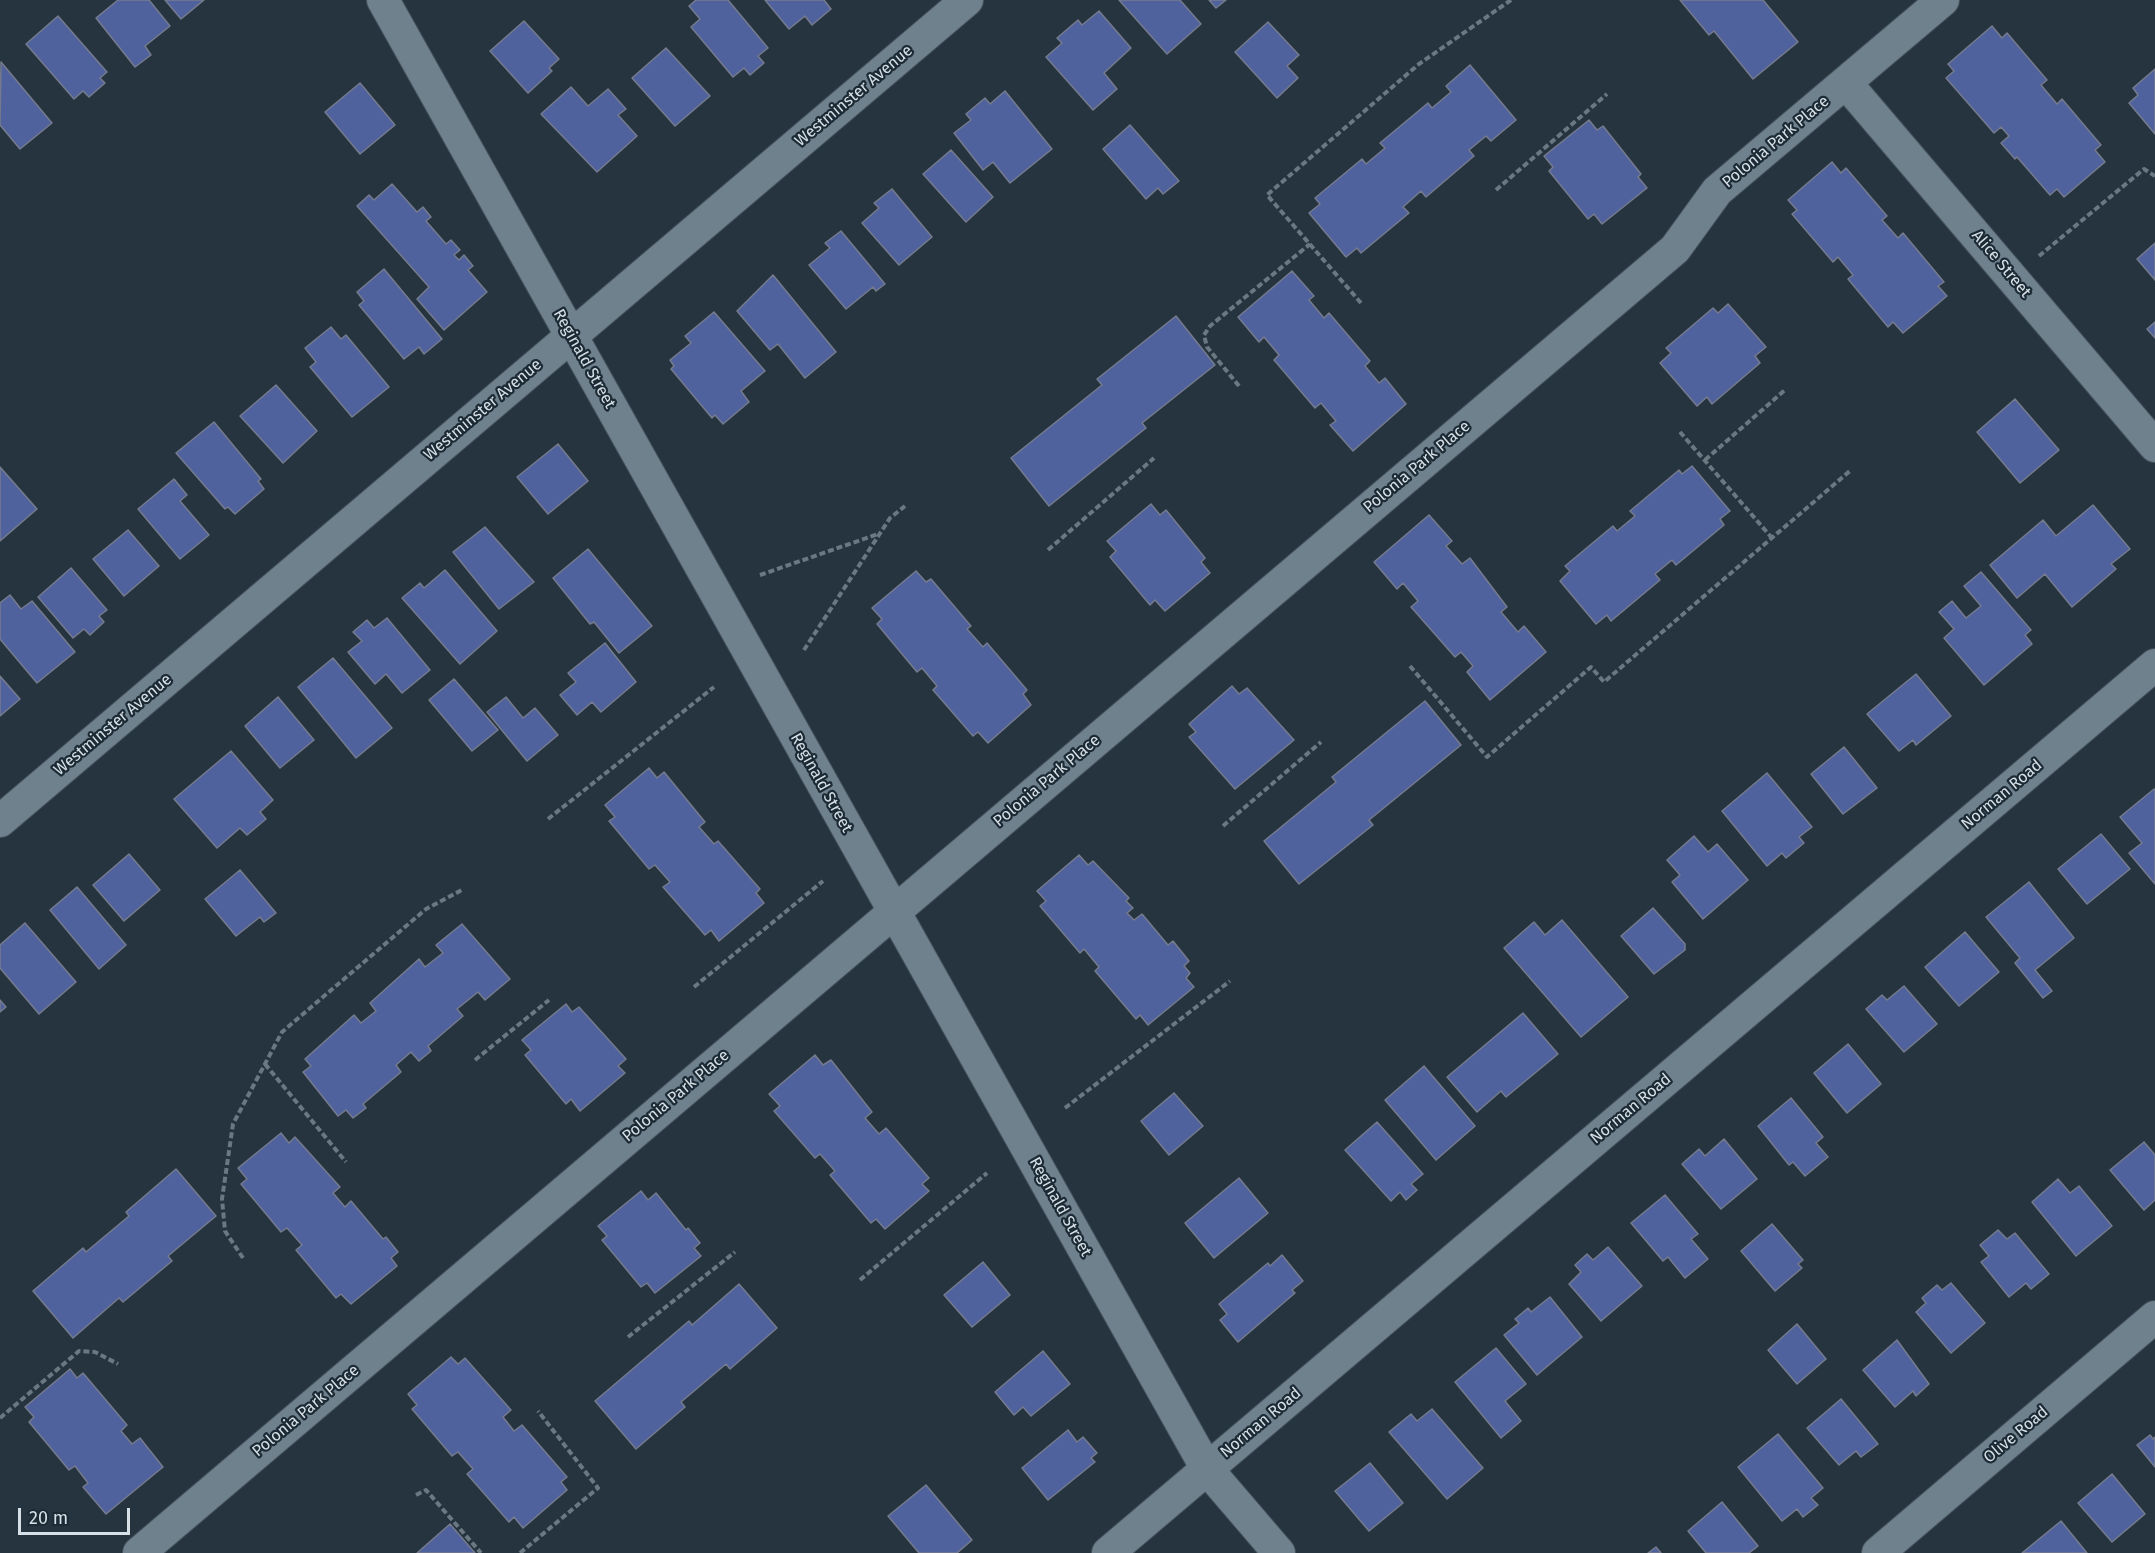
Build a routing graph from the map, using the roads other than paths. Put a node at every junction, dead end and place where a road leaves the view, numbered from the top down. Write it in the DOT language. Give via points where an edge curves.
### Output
graph roads {
  1 [pos="383,0"];
  2 [pos="967,0"];
  3 [pos="1943,0"];
  4 [pos="1846,83"];
  5 [pos="571,335"];
  6 [pos="2155,446"];
  7 [pos="2155,665"];
  8 [pos="0,821"];
  9 [pos="893,911"];
  10 [pos="2155,1317"];
  11 [pos="1207,1468"];
  12 [pos="139,1553"];
  13 [pos="1108,1553"];
  14 [pos="1279,1553"];
  15 [pos="1878,1553"];
  1 -- 5 [label="street, Reginald Street"];
  2 -- 5 [label="street, Westminster Avenue"];
  3 -- 4 [label="street, Polonia Park Place"];
  4 -- 6 [label="street, Alice Street"];
  4 -- 9 [label="street, Polonia Park Place" via="1717,191 1675,249"];
  5 -- 8 [label="street, Westminster Avenue"];
  5 -- 9 [label="street, Reginald Street"];
  7 -- 11 [label="street, Norman Road"];
  9 -- 11 [label="street, Reginald Street"];
  9 -- 12 [label="street, Polonia Park Place"];
  10 -- 15 [label="street, Olive Road"];
  11 -- 13 [label="street, Norman Road"];
  11 -- 14 [label="street, Reginald Street"];
}
